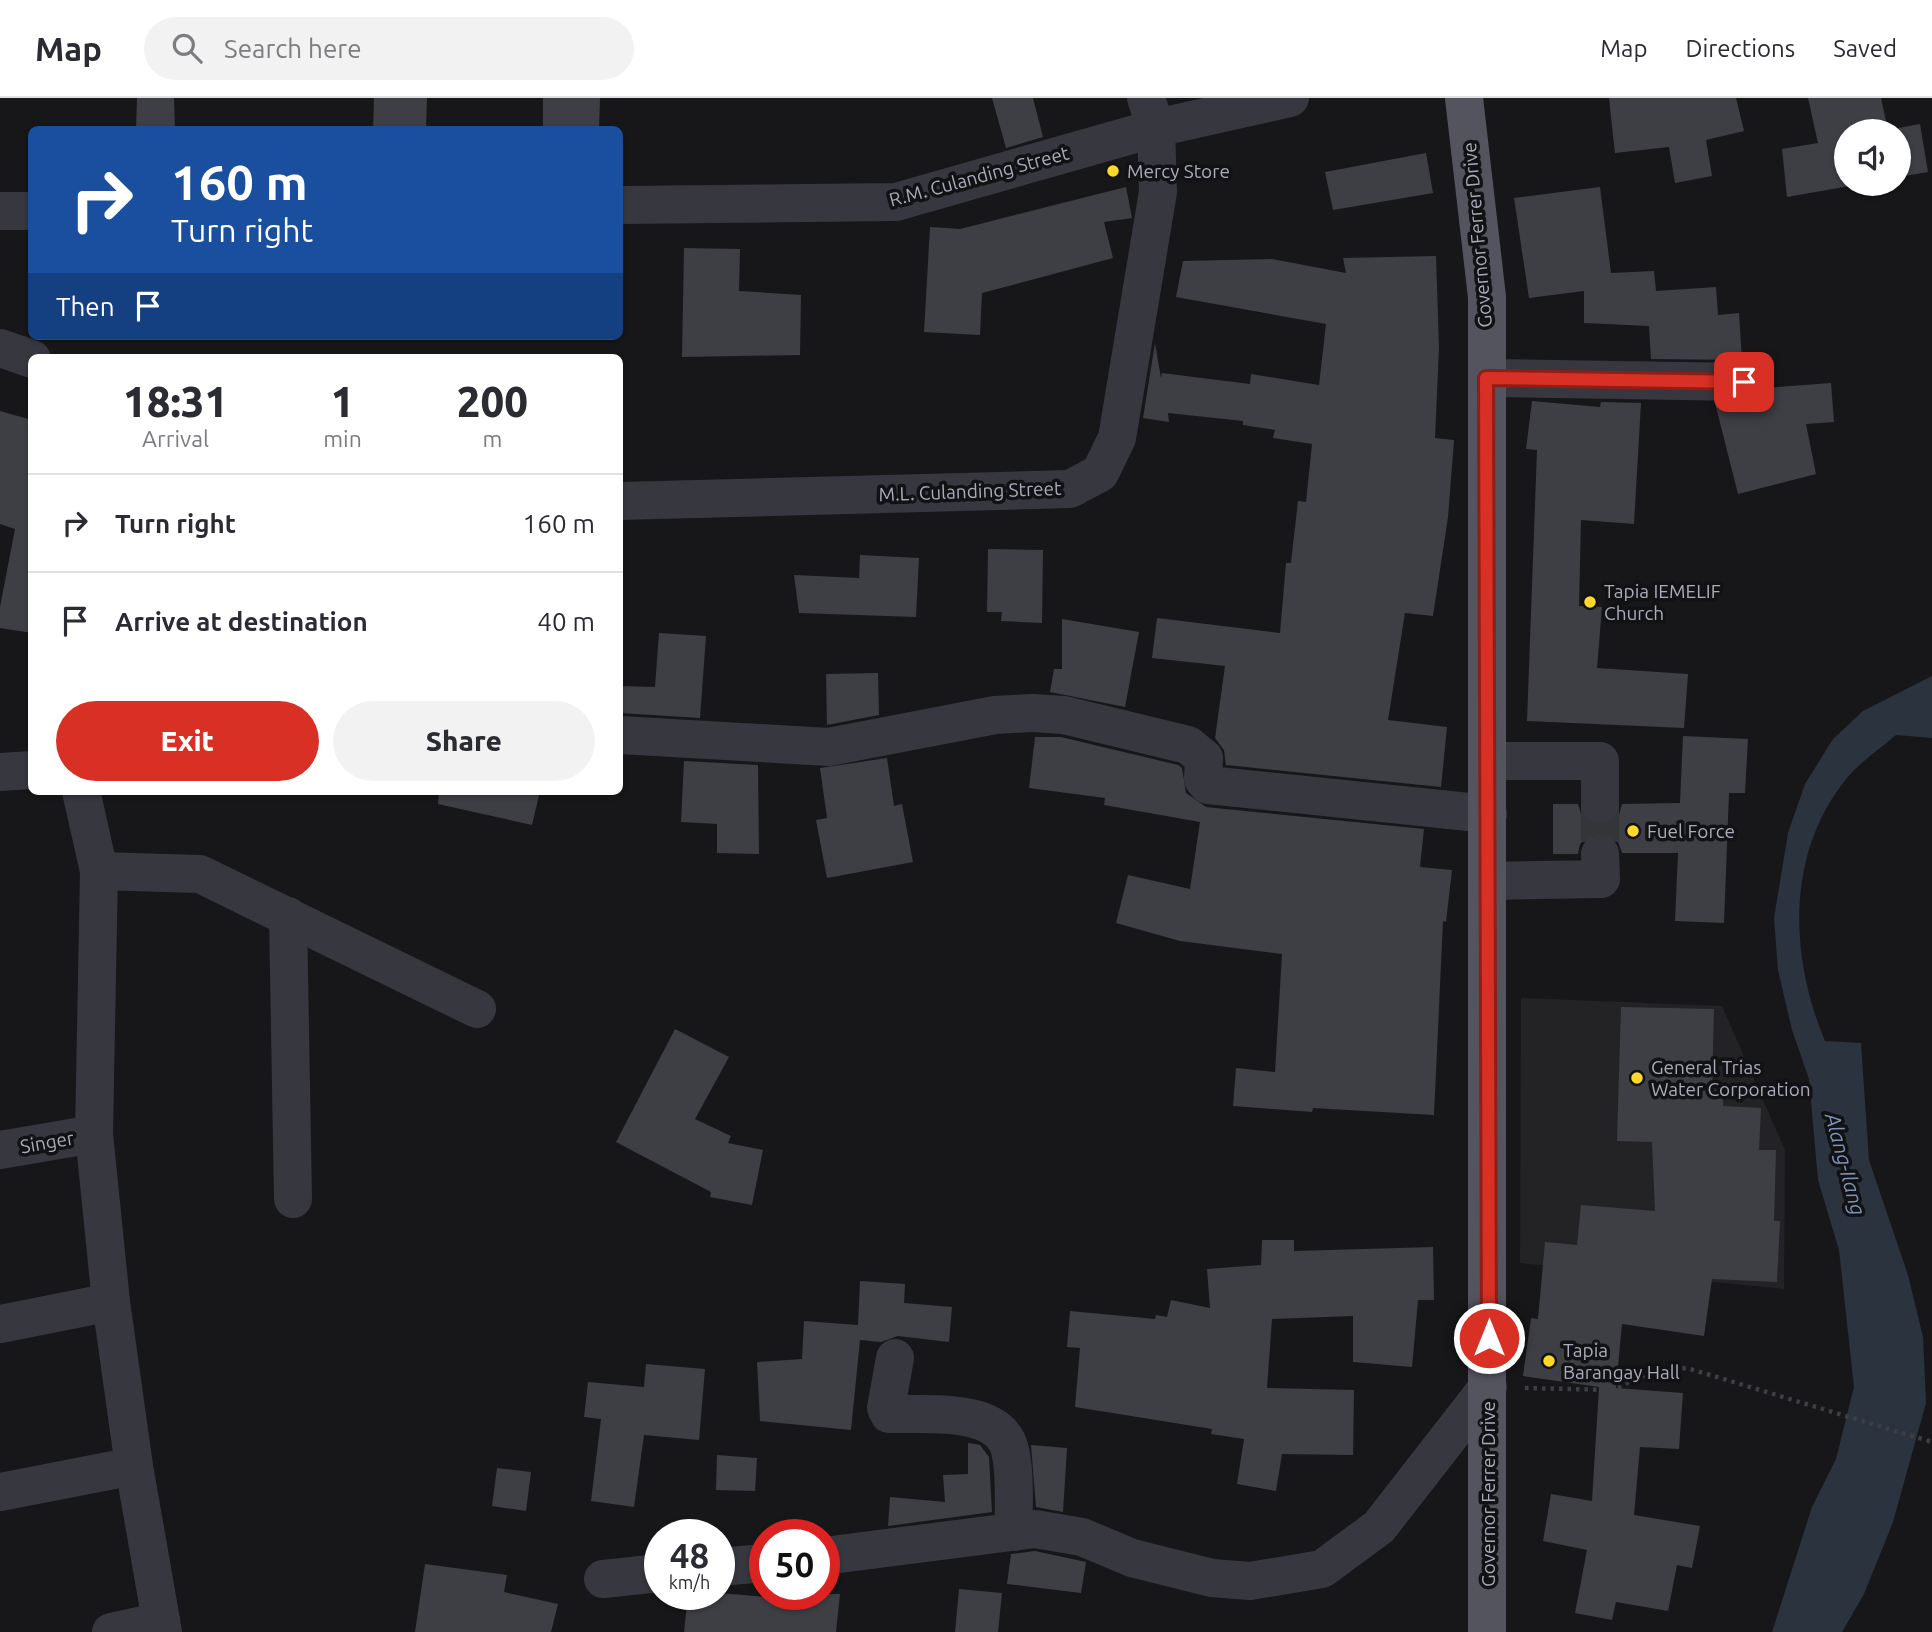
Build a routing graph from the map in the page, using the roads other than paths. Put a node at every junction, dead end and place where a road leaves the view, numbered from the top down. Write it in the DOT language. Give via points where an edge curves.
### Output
graph roads {
  1 [pos="1290,98"];
  2 [pos="1464,98"];
  3 [pos="1151,113"];
  4 [pos="623,205"];
  5 [pos="0,211"];
  6 [pos="28,211"];
  7 [pos="0,348"];
  8 [pos="28,358"];
  9 [pos="1486,378"];
  10 [pos="1744,382"];
  11 [pos="623,501"];
  12 [pos="623,735"];
  13 [pos="1488,761"];
  14 [pos="28,770"];
  15 [pos="0,772"];
  16 [pos="82,795"];
  17 [pos="1600,804"];
  18 [pos="1488,814"];
  19 [pos="1600,854"];
  20 [pos="99,871"];
  21 [pos="1488,881"];
  22 [pos="288,916"];
  23 [pos="477,1009"];
  24 [pos="94,1134"];
  25 [pos="0,1150"];
  26 [pos="293,1199"];
  27 [pos="111,1302"];
  28 [pos="0,1324"];
  29 [pos="895,1358"];
  30 [pos="1488,1387"];
  31 [pos="134,1466"];
  32 [pos="0,1492"];
  33 [pos="1014,1532"];
  34 [pos="840,1554"];
  35 [pos="644,1575"];
  36 [pos="603,1579"];
  37 [pos="162,1626"];
  38 [pos="111,1632"];
  39 [pos="1488,1632"];
  1 -- 3 [label="street, R.M. Culanding Street"];
  2 -- 9 [label="main road, Governor Ferrer Drive" via="1487,297"];
  3 -- 4 [label="street, R.M. Culanding Street" via="896,202"];
  3 -- 11 [label="street, M.L. Culanding Street" via="1158,192 1117,438 1100,473 1070,489"];
  5 -- 6 [label="street"];
  7 -- 8 [label="street"];
  9 -- 10 [label="street"];
  9 -- 13 [label="main road, Governor Ferrer Drive"];
  12 -- 18 [label="street" via="829,747 995,715 1064,715 1188,745 1204,758 1203,779 1208,785"];
  13 -- 17 [label="street" via="1600,761"];
  13 -- 18 [label="main road, Governor Ferrer Drive"];
  14 -- 15 [label="street"];
  16 -- 20 [label="street"];
  18 -- 21 [label="main road, Governor Ferrer Drive"];
  19 -- 21 [label="street" via="1601,879"];
  20 -- 22 [label="street" via="200,874"];
  20 -- 24 [label="street"];
  21 -- 30 [label="main road, Governor Ferrer Drive"];
  22 -- 23 [label="street"];
  22 -- 26 [label="street"];
  24 -- 25 [label="street, Singer"];
  24 -- 27 [label="street"];
  27 -- 28 [label="street"];
  27 -- 31 [label="street"];
  29 -- 33 [label="street" via="886,1408 889,1414 971,1417 998,1428 1010,1448"];
  30 -- 33 [label="street" via="1379,1527 1322,1569 1250,1581 1212,1578 1132,1558 1082,1536 1035,1529"];
  30 -- 39 [label="main road, Governor Ferrer Drive"];
  31 -- 32 [label="street"];
  31 -- 37 [label="street"];
  33 -- 34 [label="street"];
  35 -- 36 [label="street"];
  37 -- 38 [label="street"];
}
